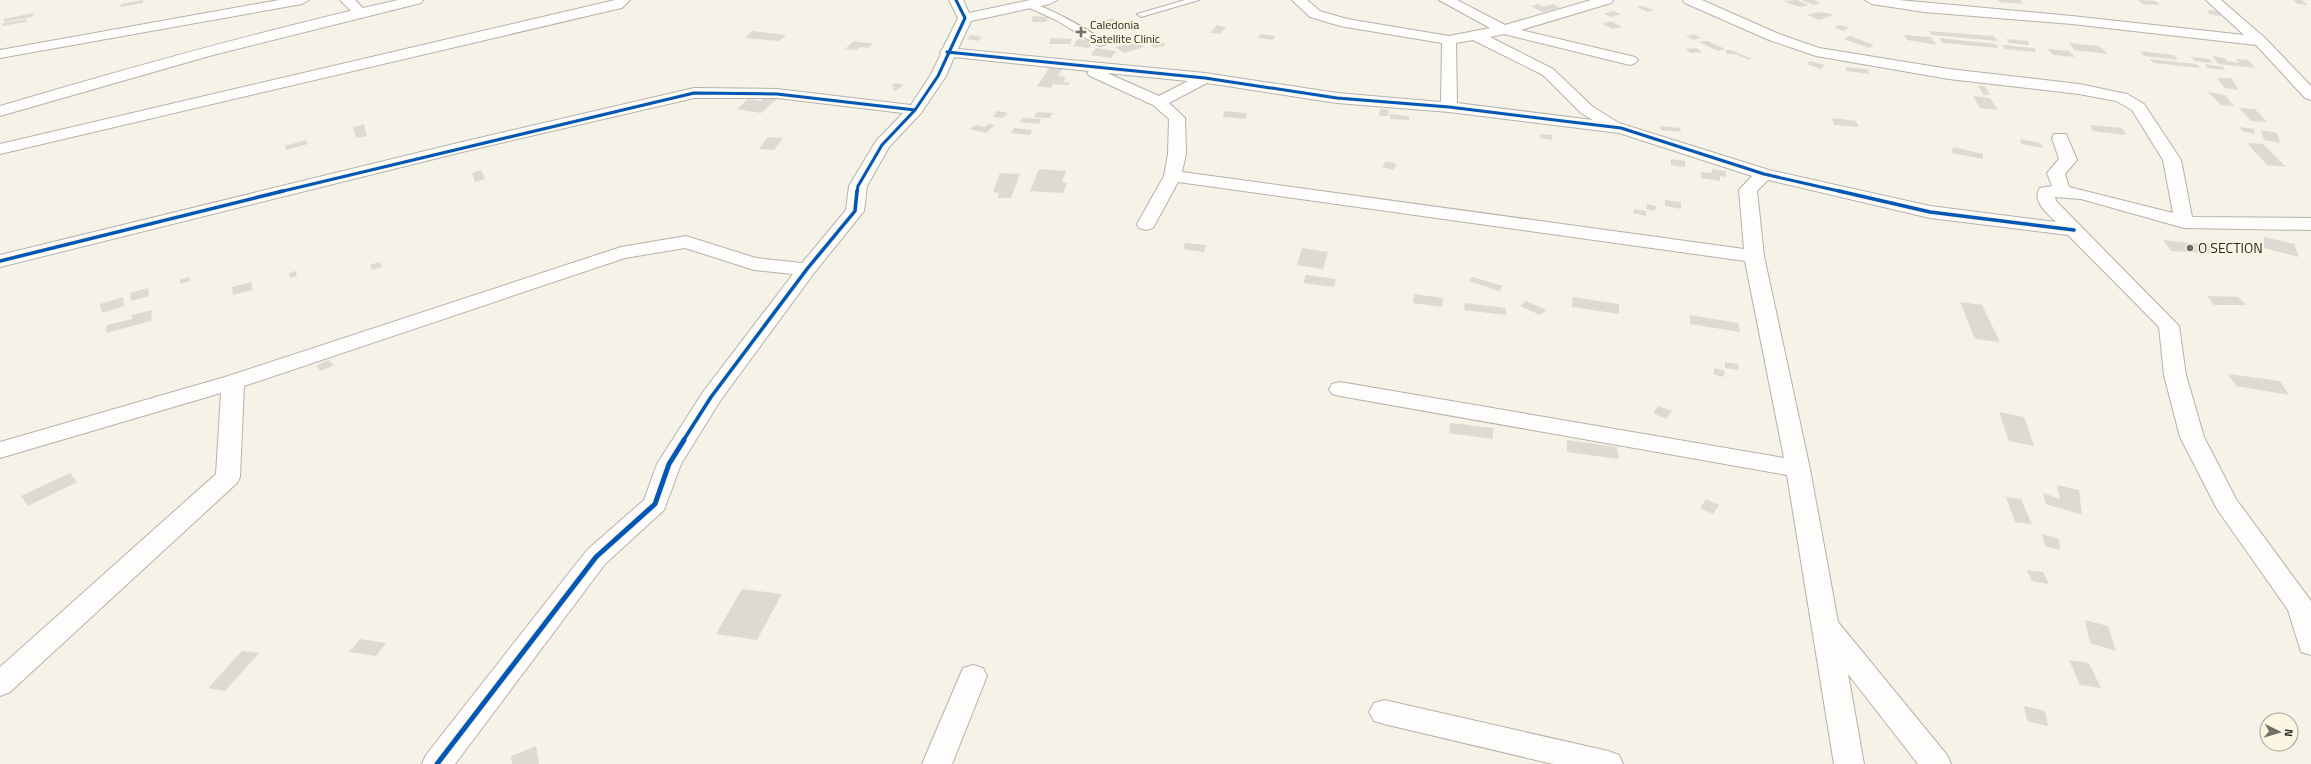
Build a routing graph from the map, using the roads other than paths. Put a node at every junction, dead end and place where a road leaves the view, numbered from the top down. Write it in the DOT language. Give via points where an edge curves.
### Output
graph roads {
  1 [pos="302,0"];
  2 [pos="347,0"];
  3 [pos="416,0"];
  4 [pos="623,0"];
  5 [pos="1050,0"];
  6 [pos="1195,0"];
  7 [pos="1299,0"];
  8 [pos="1446,0"];
  9 [pos="1606,0"];
  10 [pos="1690,0"];
  11 [pos="1872,0"];
  12 [pos="2213,0"];
  13 [pos="1028,4"];
  14 [pos="961,9"];
  15 [pos="360,12"];
  16 [pos="1141,14"];
  17 [pos="1504,30"];
  18 [pos="1474,35"];
  19 [pos="1449,40"];
  20 [pos="2260,41"];
  21 [pos="1102,44"];
  22 [pos="947,52"];
  23 [pos="0,54"];
  24 [pos="1630,60"];
  25 [pos="1080,65"];
  26 [pos="1205,78"];
  27 [pos="2311,95"];
  28 [pos="1159,102"];
  29 [pos="1449,107"];
  30 [pos="915,110"];
  31 [pos="0,111"];
  32 [pos="1621,128"];
  33 [pos="2060,138"];
  34 [pos="0,149"];
  35 [pos="1764,174"];
  36 [pos="1173,176"];
  37 [pos="2062,191"];
  38 [pos="2184,222"];
  39 [pos="1146,224"];
  40 [pos="2311,224"];
  41 [pos="2074,230"];
  42 [pos="1754,256"];
  43 [pos="0,261"];
  44 [pos="807,269"];
  45 [pos="233,382"];
  46 [pos="1340,389"];
  47 [pos="0,450"];
  48 [pos="1798,469"];
  49 [pos="1824,624"];
  50 [pos="2311,644"];
  51 [pos="973,676"];
  52 [pos="0,684"];
  53 [pos="1384,712"];
  54 [pos="440,763"];
  55 [pos="937,764"];
  56 [pos="1608,764"];
  57 [pos="1849,764"];
  58 [pos="1936,764"];
  1 -- 23 [label="street"];
  2 -- 15 [label="street"];
  3 -- 15 [label="street"];
  4 -- 34 [label="street" via="617,5"];
  5 -- 13 [label="street"];
  6 -- 16 [label="lane"];
  7 -- 19 [label="street" via="1314,14 1345,23"];
  8 -- 17 [label="street"];
  9 -- 17 [label="street"];
  10 -- 38 [label="street" via="1774,37 1816,52 1949,74 2079,89 2121,97 2138,107 2172,160"];
  11 -- 20 [label="street" via="1924,8 2072,20"];
  12 -- 20 [label="street"];
  13 -- 14 [label="street"];
  13 -- 21 [label="lane" via="1059,18"];
  14 -- 22 [label="street"];
  15 -- 31 [label="street" via="150,67"];
  17 -- 18 [label="street"];
  17 -- 24 [label="street"];
  18 -- 19 [label="street"];
  18 -- 32 [label="street" via="1548,72 1586,110"];
  19 -- 29 [label="street"];
  20 -- 27 [label="street"];
  22 -- 25 [label="street"];
  22 -- 30 [label="street" via="938,76"];
  25 -- 26 [label="street"];
  25 -- 28 [label="street"];
  26 -- 28 [label="street"];
  26 -- 29 [label="street" via="1337,98"];
  28 -- 36 [label="street" via="1177,118 1177,154"];
  29 -- 32 [label="street"];
  30 -- 43 [label="street" via="728,90 694,93"];
  30 -- 44 [label="street" via="882,145 858,186 855,211"];
  32 -- 35 [label="street"];
  33 -- 37 [label="street" via="2068,160 2056,173"];
  35 -- 41 [label="street" via="1930,212"];
  35 -- 42 [label="street" via="1748,190"];
  36 -- 39 [label="street"];
  36 -- 42 [label="street"];
  37 -- 38 [label="street"];
  37 -- 41 [label="street" via="2046,192 2047,202"];
  38 -- 40 [label="street"];
  41 -- 50 [label="street" via="2169,326 2175,375 2192,437 2226,503 2301,607"];
  42 -- 48 [label="street"];
  44 -- 45 [label="street" via="754,264 686,242 621,253"];
  44 -- 54 [label="street" via="711,397 669,464 655,504 596,557"];
  45 -- 47 [label="street"];
  45 -- 52 [label="street" via="228,477"];
  46 -- 48 [label="street"];
  48 -- 49 [label="street"];
  49 -- 57 [label="street"];
  49 -- 58 [label="street"];
  51 -- 55 [label="street"];
  53 -- 56 [label="street"];
}
